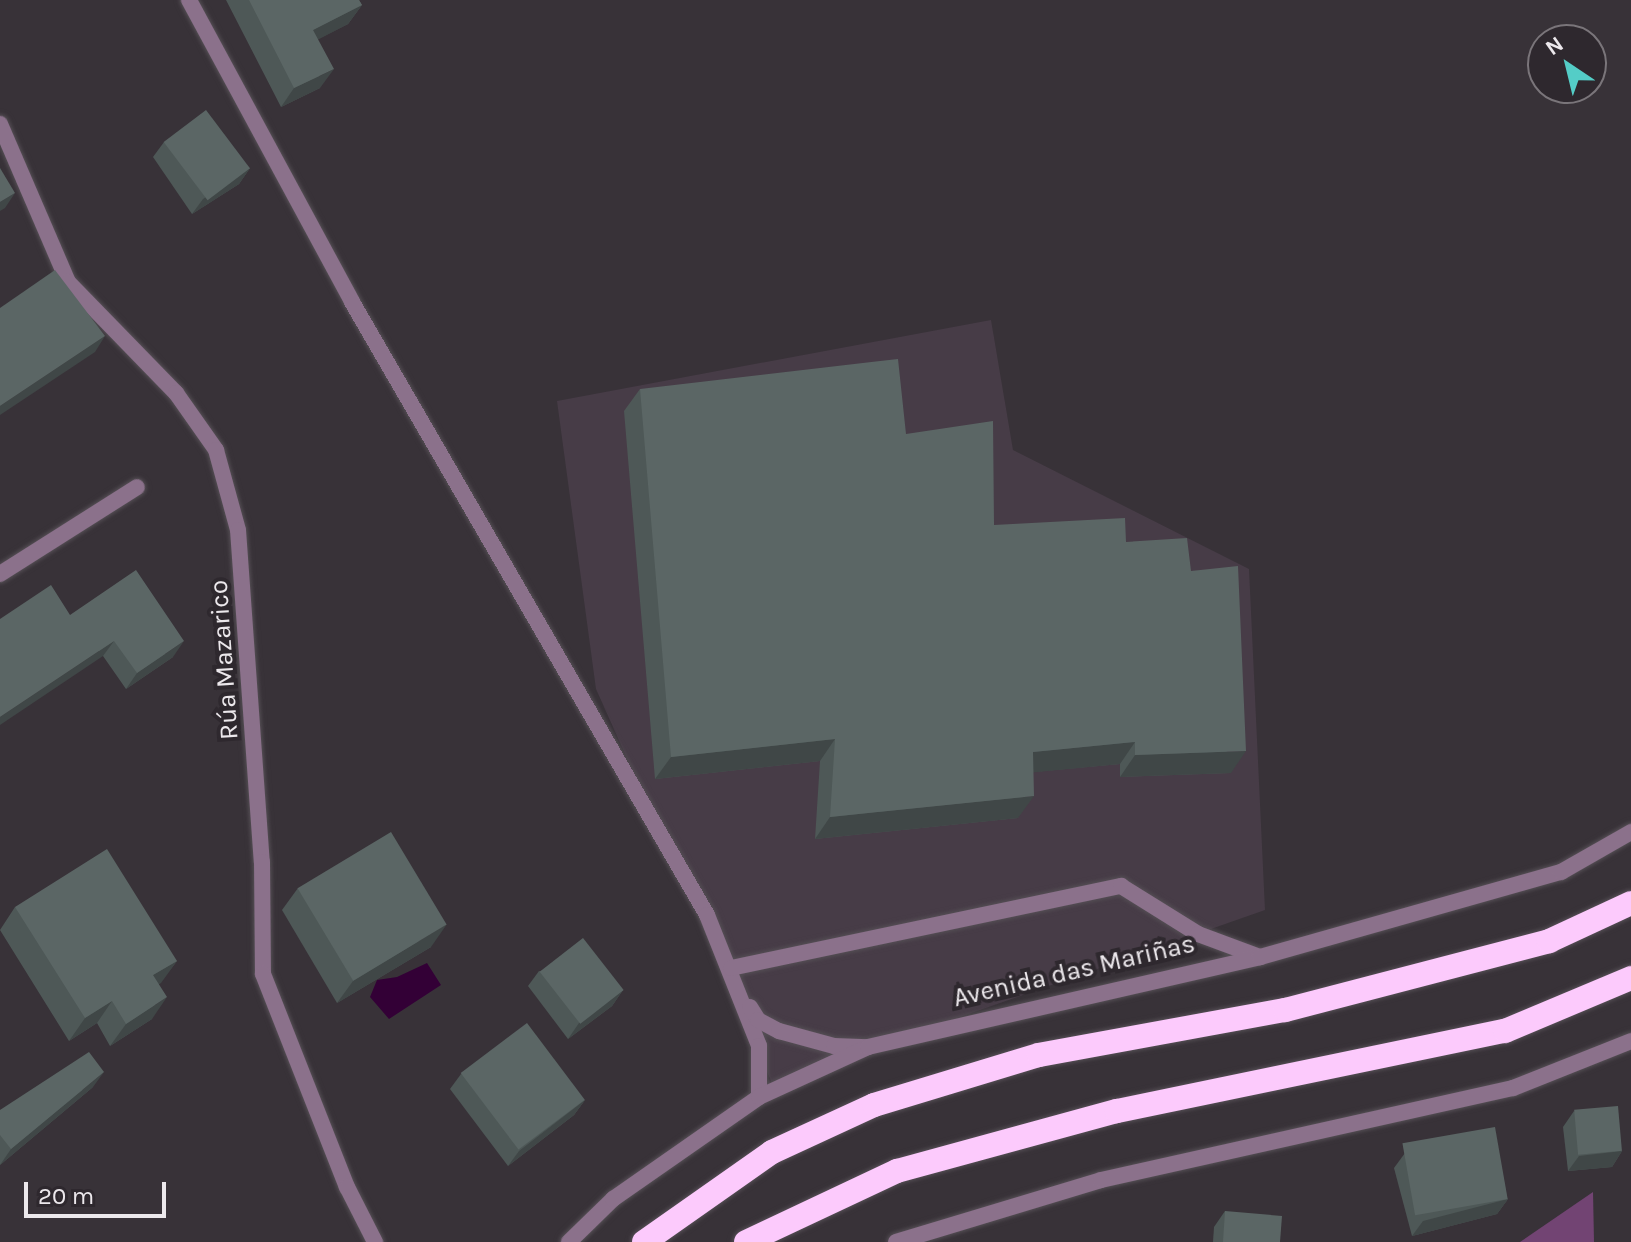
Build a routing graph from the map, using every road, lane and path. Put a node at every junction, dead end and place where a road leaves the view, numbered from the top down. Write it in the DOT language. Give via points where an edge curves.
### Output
graph roads {
  1 [pos="189,0"];
  2 [pos="0,124"];
  3 [pos="137,487"];
  4 [pos="0,574"];
  5 [pos="1631,832"];
  6 [pos="1631,903"];
  7 [pos="1260,957"];
  8 [pos="731,968"];
  9 [pos="1631,978"];
  10 [pos="742,996"];
  11 [pos="1631,1041"];
  12 [pos="868,1047"];
  13 [pos="759,1097"];
  14 [pos="667,1221"];
  15 [pos="763,1236"];
  16 [pos="375,1242"];
  17 [pos="569,1242"];
  18 [pos="634,1242"];
  19 [pos="644,1242"];
  20 [pos="746,1242"];
  21 [pos="896,1242"];
  1 -- 8 [label="street" via="352,302 707,915"];
  2 -- 16 [label="street, Rúa Mazarico" via="68,282 176,393 216,450 238,530 261,846 263,974 347,1187"];
  3 -- 4 [label="street"];
  5 -- 7 [label="street, Avenida das Mariñas" via="1561,872"];
  6 -- 14 [label="highway" via="1549,941 1285,1010 1039,1055 874,1105 772,1152"];
  7 -- 8 [label="street" via="1198,934 1121,886"];
  7 -- 12 [label="street, Avenida das Mariñas"];
  8 -- 10 [label="street"];
  9 -- 15 [label="highway" via="1505,1031 1117,1111 897,1171"];
  10 -- 12 [label="street" via="758,1020 779,1031 834,1046"];
  10 -- 13 [label="street" via="759,1046"];
  11 -- 21 [label="street" via="1513,1088 1101,1180"];
  12 -- 13 [label="street, Avenida das Mariñas"];
  13 -- 17 [label="street, Avenida das Mariñas" via="613,1199"];
  14 -- 18 [label="highway"];
  14 -- 19 [label="highway"];
  15 -- 20 [label="highway"];
}
